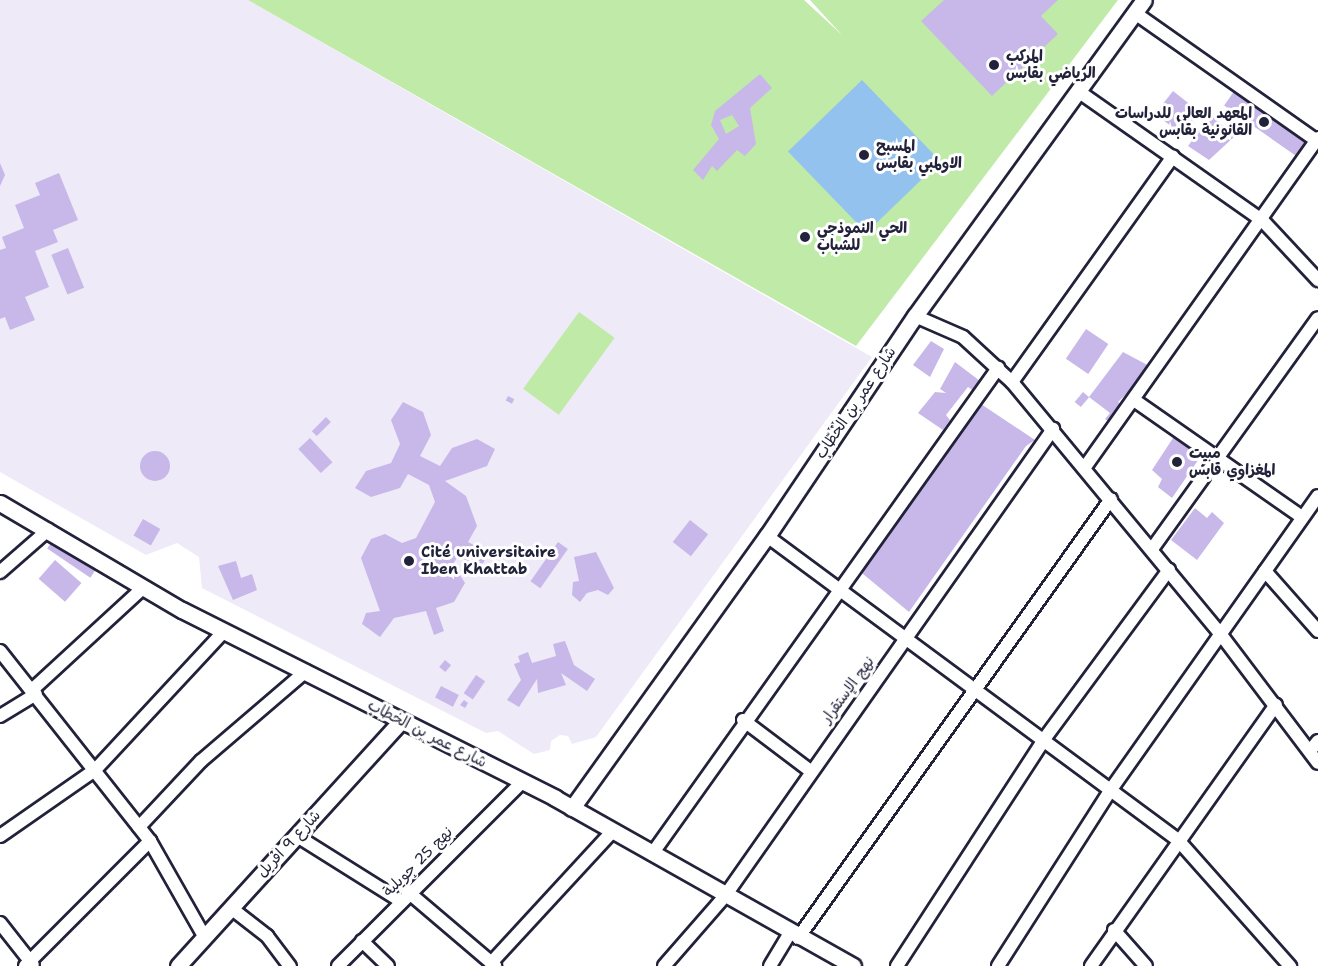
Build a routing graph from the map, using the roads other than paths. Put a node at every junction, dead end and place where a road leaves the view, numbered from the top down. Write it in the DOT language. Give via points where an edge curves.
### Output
graph roads {
  1 [pos="1139,6"];
  2 [pos="1078,91"];
  3 [pos="1317,139"];
  4 [pos="1173,156"];
  5 [pos="1263,221"];
  6 [pos="1318,280"];
  7 [pos="915,316"];
  8 [pos="1318,318"];
  9 [pos="998,368"];
  10 [pos="1012,382"];
  11 [pos="1134,400"];
  12 [pos="1053,429"];
  13 [pos="1217,457"];
  14 [pos="1085,467"];
  15 [pos="1318,496"];
  16 [pos="1111,499"];
  17 [pos="0,503"];
  18 [pos="1302,517"];
  19 [pos="48,530"];
  20 [pos="767,536"];
  21 [pos="1152,549"];
  22 [pos="1169,570"];
  23 [pos="1265,571"];
  24 [pos="0,572"];
  25 [pos="838,587"];
  26 [pos="143,588"];
  27 [pos="225,631"];
  28 [pos="1318,631"];
  29 [pos="1219,632"];
  30 [pos="906,637"];
  31 [pos="0,651"];
  32 [pos="306,670"];
  33 [pos="975,686"];
  34 [pos="35,692"];
  35 [pos="1276,705"];
  36 [pos="0,716"];
  37 [pos="743,720"];
  38 [pos="400,722"];
  39 [pos="1045,738"];
  40 [pos="1314,746"];
  41 [pos="1318,763"];
  42 [pos="95,770"];
  43 [pos="808,770"];
  44 [pos="522,782"];
  45 [pos="1112,788"];
  46 [pos="572,808"];
  47 [pos="139,827"];
  48 [pos="611,833"];
  49 [pos="0,836"];
  50 [pos="297,836"];
  51 [pos="1178,840"];
  52 [pos="150,841"];
  53 [pos="652,854"];
  54 [pos="403,896"];
  55 [pos="725,896"];
  56 [pos="231,908"];
  57 [pos="0,923"];
  58 [pos="1114,930"];
  59 [pos="204,936"];
  60 [pos="794,936"];
  61 [pos="362,941"];
  62 [pos="29,964"];
  63 [pos="493,964"];
  64 [pos="178,966"];
  65 [pos="290,966"];
  66 [pos="338,966"];
  67 [pos="388,966"];
  68 [pos="664,966"];
  69 [pos="770,966"];
  70 [pos="853,966"];
  71 [pos="897,966"];
  72 [pos="998,966"];
  73 [pos="1091,966"];
  74 [pos="1146,966"];
  75 [pos="1290,966"];
  1 -- 2 [label="street, شارع عمر بن الخطّاب"];
  1 -- 3 [label="street"];
  2 -- 4 [label="street"];
  2 -- 7 [label="street, شارع عمر بن الخطّاب"];
  3 -- 5 [label="street"];
  4 -- 5 [label="street"];
  4 -- 10 [label="street"];
  5 -- 6 [label="street"];
  5 -- 11 [label="street"];
  7 -- 9 [label="street" via="963,337"];
  7 -- 20 [label="street, شارع عمر بن الخطّاب"];
  8 -- 13 [label="street"];
  9 -- 10 [label="street"];
  9 -- 25 [label="street"];
  10 -- 12 [label="street"];
  11 -- 13 [label="street"];
  11 -- 14 [label="street"];
  12 -- 14 [label="street"];
  12 -- 30 [label="street, نهج الإستقرار"];
  13 -- 18 [label="street"];
  13 -- 21 [label="street"];
  14 -- 16 [label="street"];
  15 -- 18 [label="street"];
  16 -- 21 [label="street"];
  16 -- 33 [label="street"];
  17 -- 19 [label="street, شارع عمر بن الخطاب"];
  18 -- 23 [label="street"];
  19 -- 24 [label="street"];
  19 -- 26 [label="street, شارع عمر بن الخطاب"];
  20 -- 25 [label="street"];
  20 -- 46 [label="street, شارع عمر بن الخطّاب"];
  21 -- 22 [label="street"];
  22 -- 29 [label="street"];
  22 -- 39 [label="street"];
  23 -- 28 [label="street"];
  23 -- 29 [label="street"];
  25 -- 30 [label="street"];
  25 -- 37 [label="street"];
  26 -- 27 [label="street, شارع عمر بن الخطاب"];
  26 -- 34 [label="street"];
  27 -- 32 [label="street, شارع عمر بن الخطاب"];
  27 -- 42 [label="street"];
  29 -- 35 [label="street"];
  29 -- 45 [label="street"];
  30 -- 33 [label="street"];
  30 -- 43 [label="street, نهج الإستقرار"];
  31 -- 34 [label="street"];
  32 -- 38 [label="street, شارع عمر بن الخطاب"];
  32 -- 47 [label="street" via="201,761"];
  33 -- 39 [label="street"];
  33 -- 60 [label="street"];
  34 -- 36 [label="street"];
  34 -- 42 [label="street"];
  35 -- 40 [label="street"];
  35 -- 51 [label="street"];
  37 -- 43 [label="street"];
  37 -- 53 [label="street"];
  38 -- 44 [label="street, شارع عمر بن الخطاب"];
  38 -- 50 [label="street, شارع 9 افريل"];
  39 -- 45 [label="street"];
  39 -- 71 [label="street"];
  40 -- 41 [label="street"];
  42 -- 47 [label="street"];
  42 -- 49 [label="street"];
  43 -- 55 [label="street, نهج الإستقرار"];
  44 -- 46 [label="street, شارع عمر بن الخطاب"];
  44 -- 54 [label="street, نهج 25 جويلية"];
  45 -- 51 [label="street"];
  45 -- 72 [label="street"];
  46 -- 48 [label="street, شارع عمر بن الخطاب"];
  47 -- 52 [label="street"];
  48 -- 53 [label="street, شارع عمر بن الخطاب"];
  48 -- 63 [label="street"];
  50 -- 54 [label="street"];
  50 -- 56 [label="street, شارع 9 افريل"];
  51 -- 58 [label="street"];
  51 -- 75 [label="street"];
  52 -- 59 [label="street"];
  52 -- 62 [label="street"];
  53 -- 55 [label="street, شارع عمر بن الخطاب"];
  54 -- 61 [label="street, نهج 25 جويلية"];
  54 -- 63 [label="street"];
  55 -- 60 [label="street, شارع عمر بن الخطاب"];
  55 -- 68 [label="street, نهج الإستقرار"];
  56 -- 59 [label="street, شارع 9 افريل"];
  56 -- 65 [label="street" via="267,936"];
  57 -- 62 [label="street"];
  58 -- 73 [label="street"];
  58 -- 74 [label="street"];
  59 -- 64 [label="street, شارع 9 افريل"];
  60 -- 69 [label="street"];
  60 -- 70 [label="street, شارع عمر بن الخطاب"];
  61 -- 66 [label="street, نهج 25 جويلية"];
  61 -- 67 [label="street"];
}
